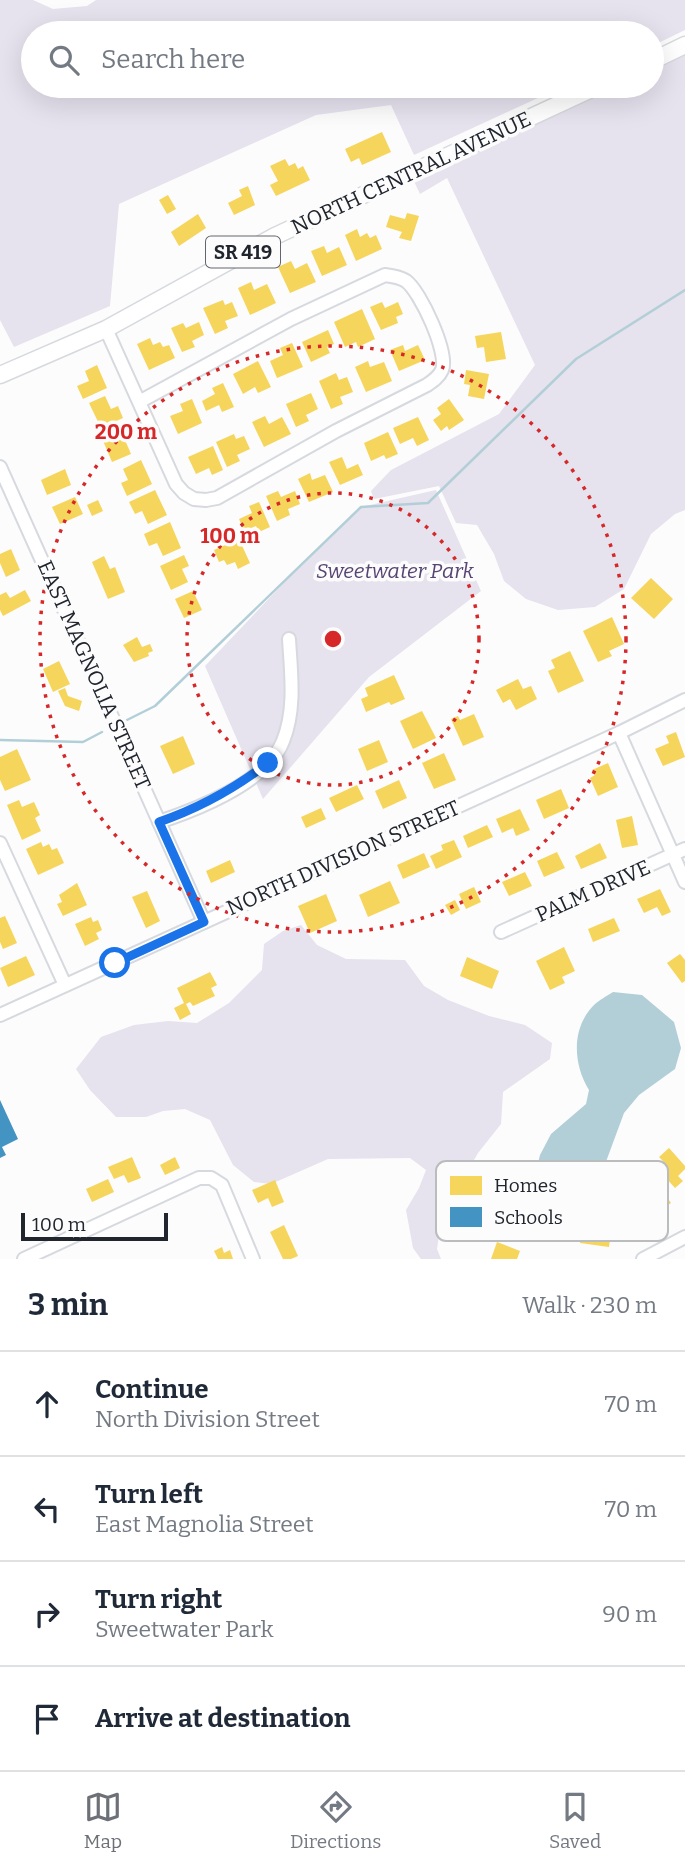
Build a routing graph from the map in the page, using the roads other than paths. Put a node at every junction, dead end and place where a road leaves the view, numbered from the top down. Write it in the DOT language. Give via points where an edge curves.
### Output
graph roads {
  1 [pos="685,45"];
  2 [pos="664,55"];
  3 [pos="572,98"];
  4 [pos="106,328"];
  5 [pos="0,376"];
  6 [pos="139,401"];
  7 [pos="0,467"];
  8 [pos="289,639"];
  9 [pos="685,700"];
  10 [pos="619,733"];
  11 [pos="159,822"];
  12 [pos="0,843"];
  13 [pos="679,852"];
  14 [pos="685,882"];
  15 [pos="204,922"];
  16 [pos="501,932"];
  17 [pos="65,985"];
  18 [pos="0,1015"];
  19 [pos="685,1237"];
  20 [pos="24,1259"];
  21 [pos="253,1259"];
  22 [pos="643,1259"];
  1 -- 2 [label="main road"];
  3 -- 4 [label="main road, NORTH CENTRAL AVENUE / SR 419" via="275,236"];
  4 -- 5 [label="main road, NORTH CENTRAL AVENUE / SR 419"];
  4 -- 6 [label="street"];
  6 -- 6 [label="street" via="176,484 194,499 206,500 231,492 427,385 443,369 444,357 416,292 398,277 385,275 291,318"];
  7 -- 11 [label="street, EAST MAGNOLIA STREET"];
  8 -- 11 [label="street" via="293,697 283,742 268,763 240,785"];
  9 -- 10 [label="street, NORTH DIVISION STREET"];
  10 -- 13 [label="street"];
  10 -- 15 [label="street, NORTH DIVISION STREET"];
  11 -- 15 [label="street, EAST MAGNOLIA STREET"];
  12 -- 17 [label="street"];
  13 -- 14 [label="street"];
  13 -- 16 [label="street, PALM DRIVE"];
  15 -- 17 [label="street, NORTH DIVISION STREET"];
  17 -- 18 [label="street, NORTH DIVISION STREET"];
  19 -- 22 [label="street"];
  20 -- 21 [label="street" via="200,1178 222,1185"];
}
